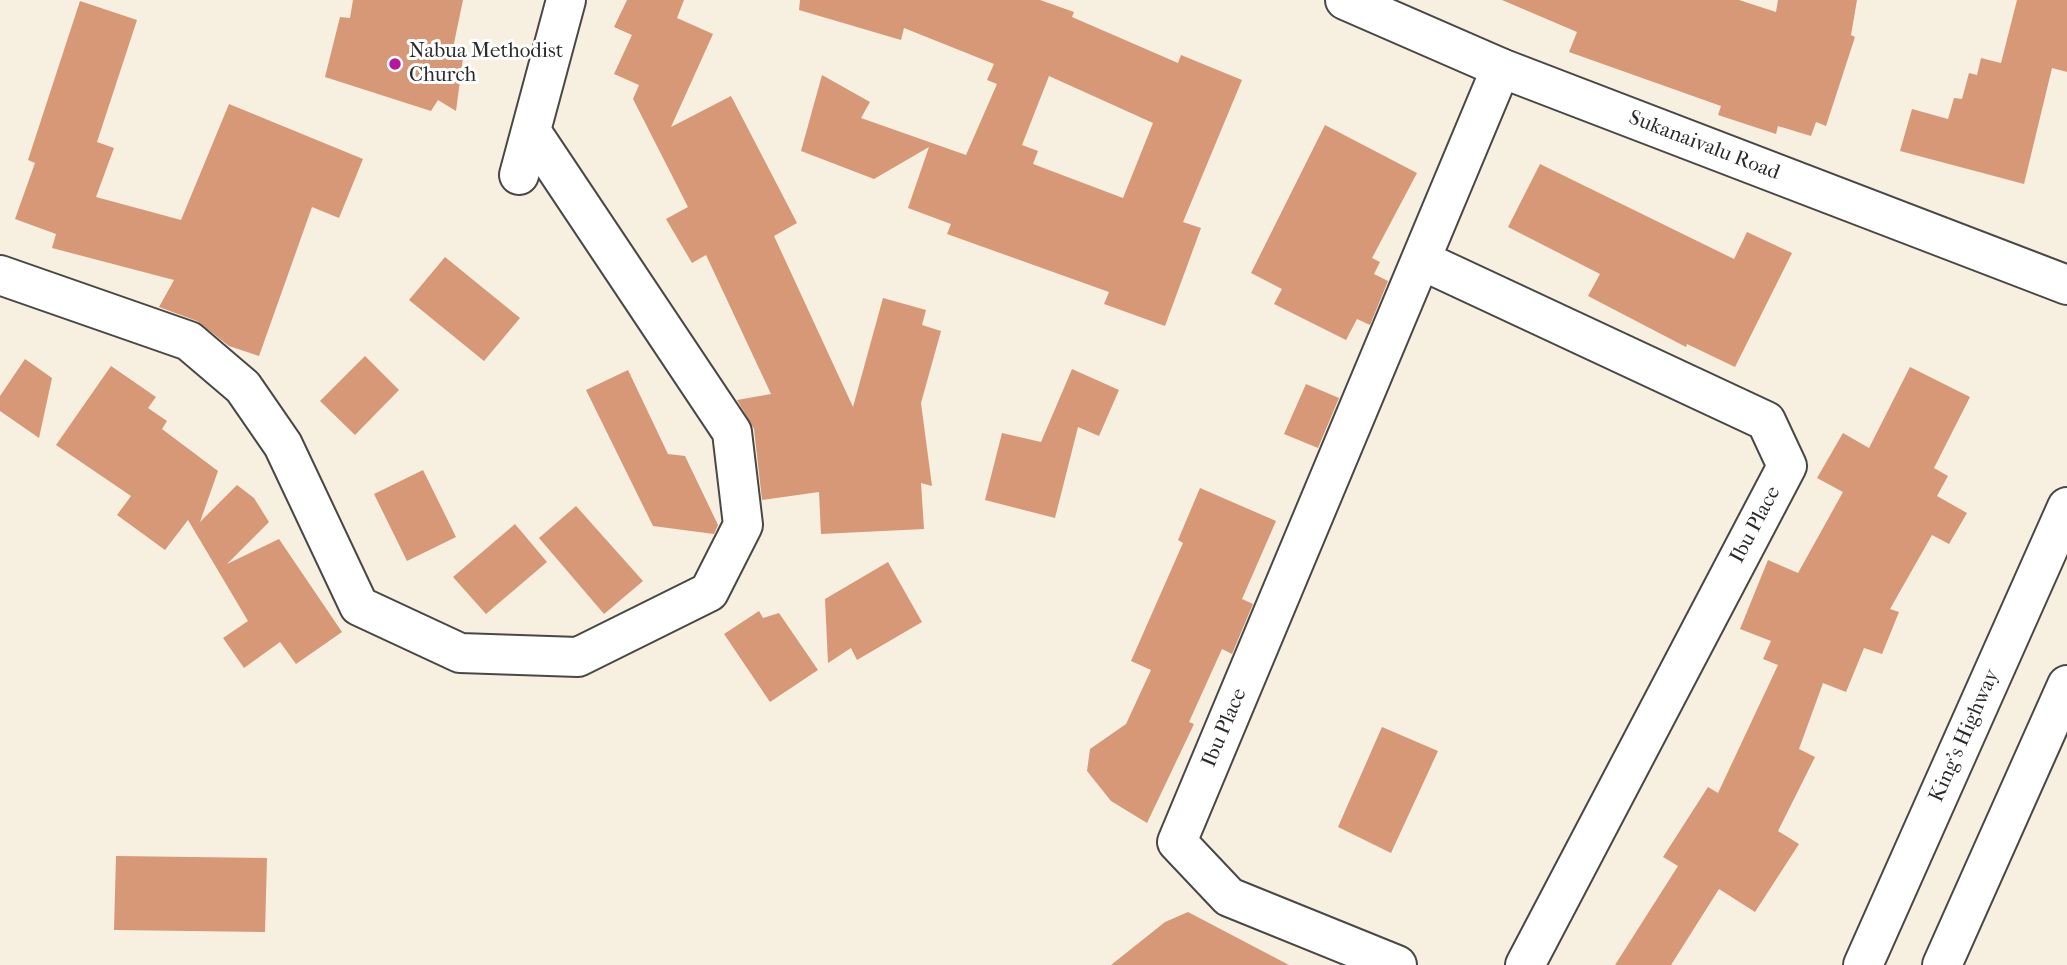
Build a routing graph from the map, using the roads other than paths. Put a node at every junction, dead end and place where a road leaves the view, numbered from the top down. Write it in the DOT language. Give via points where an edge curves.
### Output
graph roads {
  1 [pos="566,0"];
  2 [pos="1345,0"];
  3 [pos="1502,68"];
  4 [pos="531,131"];
  5 [pos="519,175"];
  6 [pos="1421,260"];
  7 [pos="0,275"];
  8 [pos="2067,285"];
  9 [pos="2067,507"];
  10 [pos="2067,685"];
  11 [pos="1397,965"];
  12 [pos="1525,965"];
  13 [pos="1863,965"];
  14 [pos="1942,965"];
  1 -- 4 [label="main road"];
  2 -- 3 [label="main road, Sukanaivalu Road"];
  3 -- 6 [label="main road, Ibu Place"];
  3 -- 8 [label="main road, Sukanaivalu Road"];
  4 -- 5 [label="main road"];
  4 -- 7 [label="main road" via="732,432 743,525 709,592 578,657 460,653 359,606 283,445 243,387 190,341"];
  6 -- 11 [label="main road, Ibu Place" via="1177,842 1229,897"];
  6 -- 12 [label="main road, Ibu Place" via="1766,421 1787,466"];
  9 -- 13 [label="main road, King's Highway"];
  10 -- 14 [label="main road"];
}
